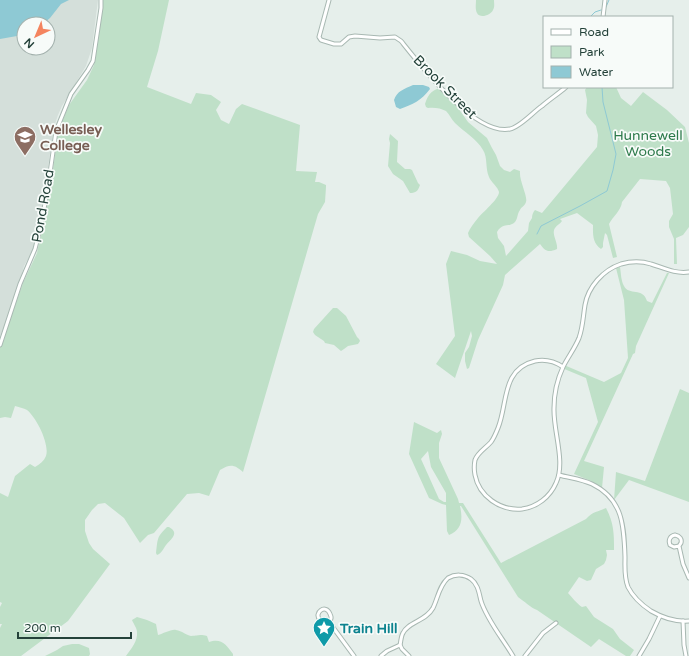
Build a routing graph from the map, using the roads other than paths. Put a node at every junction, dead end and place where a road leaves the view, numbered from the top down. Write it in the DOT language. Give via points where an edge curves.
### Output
graph roads {
  1 [pos="101,0"];
  2 [pos="329,0"];
  3 [pos="605,0"];
  4 [pos="604,16"];
  5 [pos="565,88"];
  6 [pos="689,272"];
  7 [pos="0,344"];
  8 [pos="563,367"];
  9 [pos="559,475"];
  10 [pos="679,546"];
  11 [pos="689,578"];
  12 [pos="660,616"];
  13 [pos="683,621"];
  14 [pos="689,621"];
  15 [pos="329,623"];
  16 [pos="556,623"];
  17 [pos="400,645"];
  18 [pos="354,656"];
  19 [pos="381,656"];
  20 [pos="410,656"];
  21 [pos="514,656"];
  22 [pos="525,656"];
  23 [pos="638,656"];
  24 [pos="686,656"];
  1 -- 7 [label="street, Pond Road" via="93,61 71,94 56,131 35,249"];
  2 -- 5 [label="street, Brook Street" via="319,38 321,40 341,44 349,37 355,36 395,37 460,106 482,123 500,130 512,129 526,120"];
  3 -- 4 [label="street"];
  6 -- 8 [label="street" via="672,272 650,263 640,262 621,264 607,271 588,294 580,335"];
  8 -- 9 [label="street" via="556,388 554,408 560,460"];
  8 -- 9 [label="street" via="553,361 540,360 530,362 517,371 507,387 497,430 474,462 477,482 485,496 497,504 512,509 531,507 544,500 553,490"];
  9 -- 12 [label="street" via="596,486 615,504 622,522 625,574 629,588 642,604"];
  10 -- 10 [label="street" via="680,537 671,537 670,544 674,548"];
  10 -- 11 [label="street"];
  12 -- 13 [label="street"];
  12 -- 23 [label="street"];
  13 -- 14 [label="street"];
  13 -- 24 [label="street"];
  15 -- 15 [label="street" via="319,620 318,614 322,610 328,610 331,616"];
  15 -- 18 [label="street"];
  16 -- 22 [label="street" via="543,633"];
  17 -- 19 [label="street"];
  17 -- 20 [label="street"];
  17 -- 21 [label="street" via="405,629 428,614 444,582 457,575 475,583 494,626"];
}
